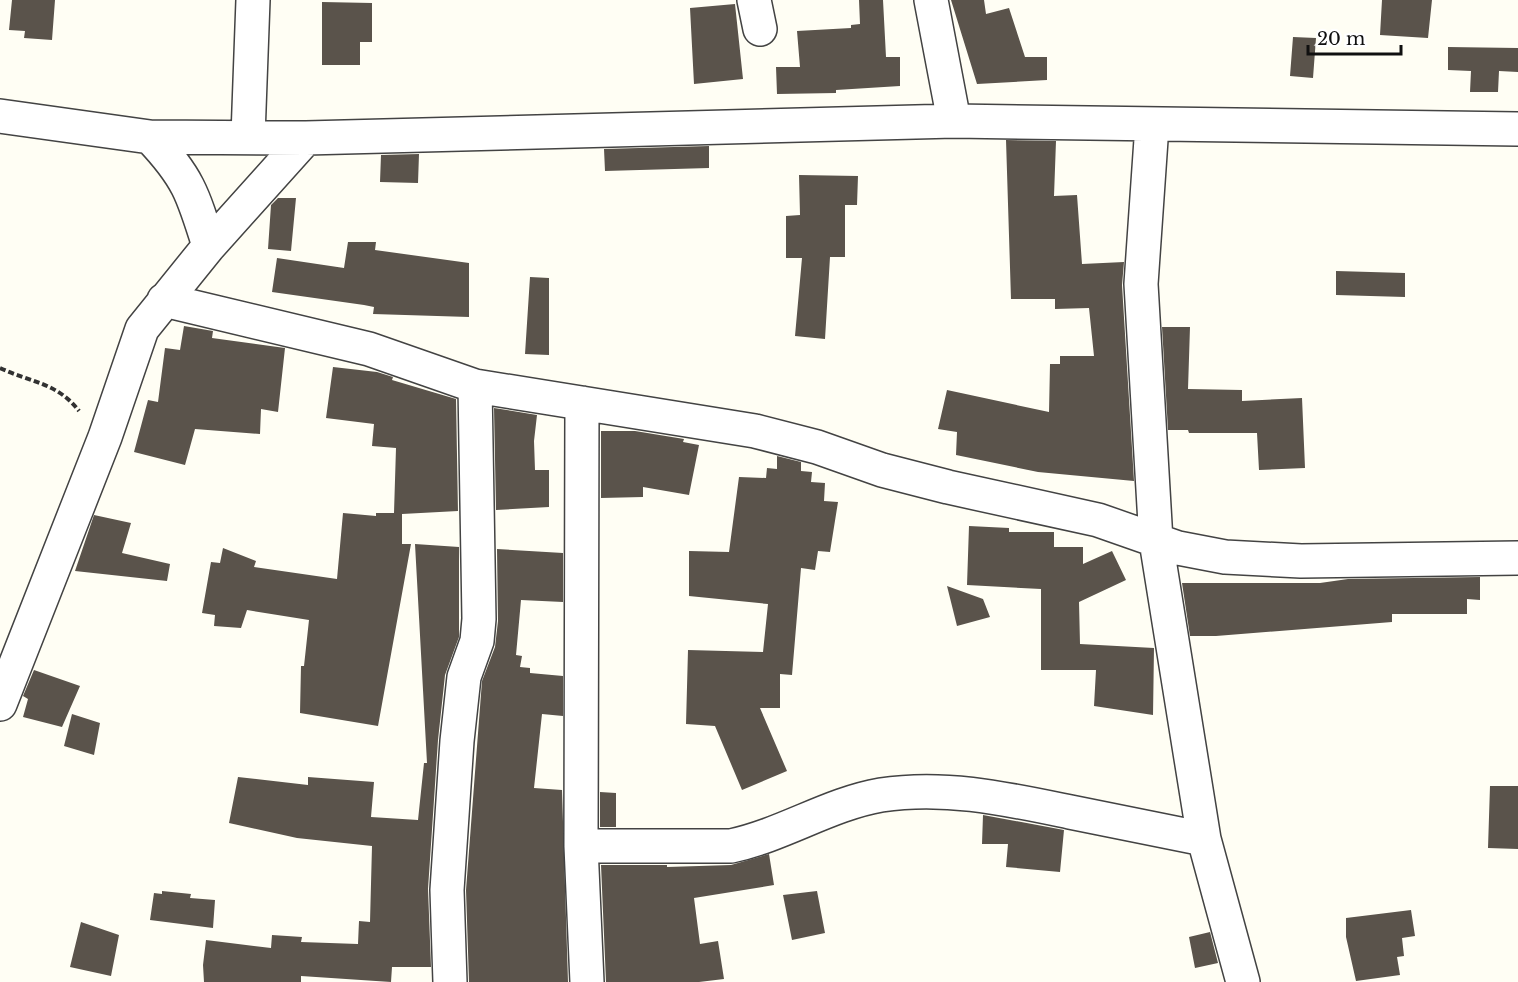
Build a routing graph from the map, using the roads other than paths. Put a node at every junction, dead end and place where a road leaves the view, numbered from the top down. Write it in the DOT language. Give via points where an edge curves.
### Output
graph roads {
  1 [pos="253,0"];
  2 [pos="931,0"];
  3 [pos="0,116"];
  4 [pos="954,121"];
  5 [pos="1152,125"];
  6 [pos="1518,129"];
  7 [pos="248,136"];
  8 [pos="150,137"];
  9 [pos="306,138"];
  10 [pos="209,246"];
  11 [pos="164,300"];
  12 [pos="475,386"];
  13 [pos="582,403"];
  14 [pos="1156,541"];
  15 [pos="1518,558"];
  16 [pos="0,704"];
  17 [pos="1204,839"];
  18 [pos="581,846"];
  19 [pos="450,982"];
  20 [pos="587,982"];
  21 [pos="1243,982"];
  1 -- 7 [label="street"];
  2 -- 4 [label="street"];
  3 -- 8 [label="street"];
  4 -- 5 [label="street"];
  4 -- 9 [label="street"];
  5 -- 6 [label="street"];
  5 -- 14 [label="street" via="1141,284"];
  7 -- 8 [label="street"];
  7 -- 9 [label="street"];
  8 -- 10 [label="street" via="184,176"];
  9 -- 10 [label="street"];
  10 -- 11 [label="street"];
  11 -- 12 [label="street" via="369,349"];
  11 -- 16 [label="street" via="142,329 102,444"];
  12 -- 13 [label="street"];
  12 -- 19 [label="street" via="479,630 464,677 457,741 447,890"];
  13 -- 14 [label="street" via="755,431 948,487 1098,519"];
  13 -- 18 [label="street"];
  14 -- 15 [label="street" via="1225,557 1257,559"];
  14 -- 17 [label="street"];
  17 -- 18 [label="street" via="1042,806 934,790 868,799 831,809 731,846"];
  17 -- 21 [label="street"];
  18 -- 20 [label="street"];
}
